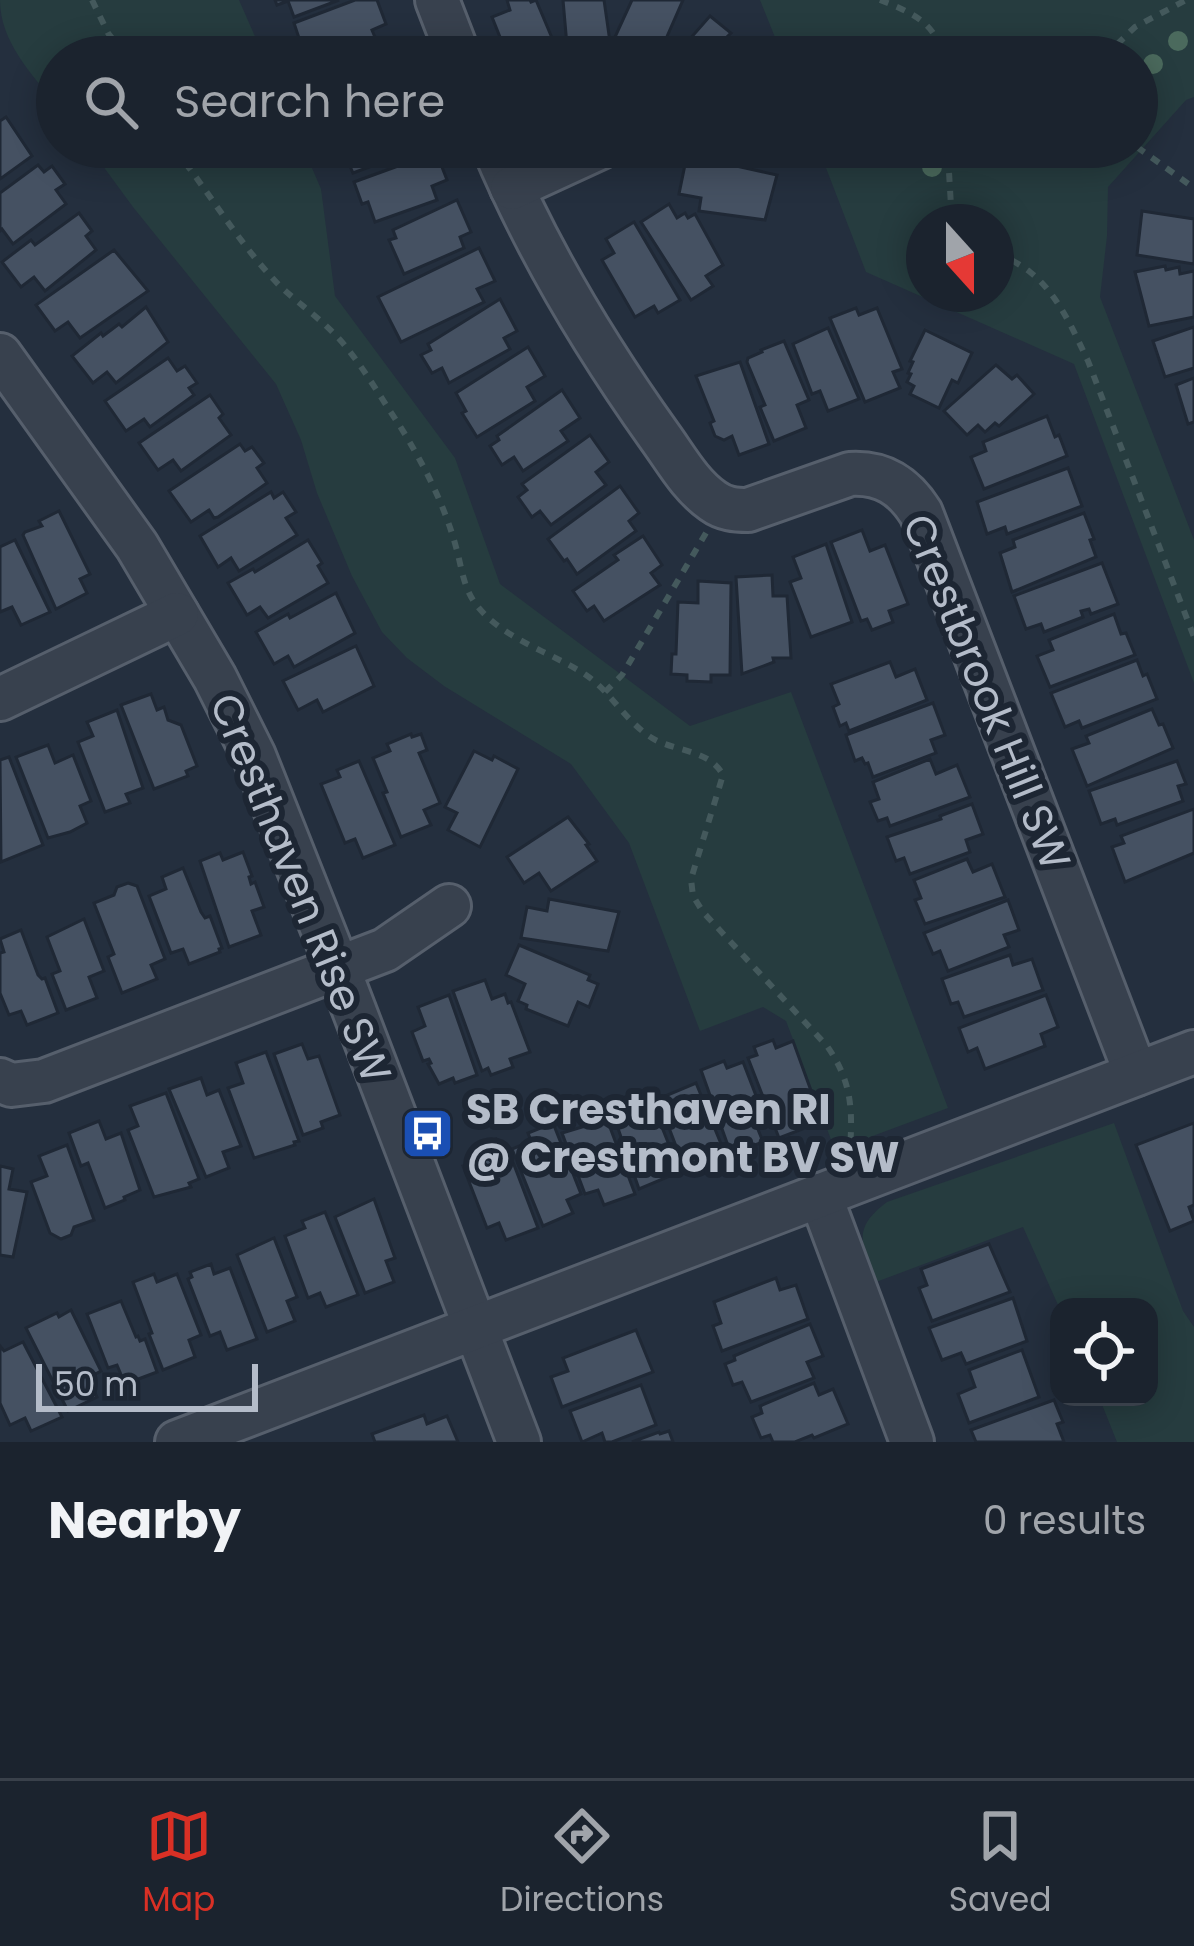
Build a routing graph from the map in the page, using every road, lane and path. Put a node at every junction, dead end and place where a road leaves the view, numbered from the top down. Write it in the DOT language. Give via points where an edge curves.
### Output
graph roads {
  1 [pos="92,0"];
  2 [pos="437,0"];
  3 [pos="880,0"];
  4 [pos="1186,0"];
  5 [pos="111,36"];
  6 [pos="451,36"];
  7 [pos="936,36"];
  8 [pos="1126,36"];
  9 [pos="1158,162"];
  10 [pos="192,168"];
  11 [pos="503,168"];
  12 [pos="555,168"];
  13 [pos="949,168"];
  14 [pos="512,188"];
  15 [pos="1194,188"];
  16 [pos="952,204"];
  17 [pos="1014,263"];
  18 [pos="0,355"];
  19 [pos="722,507"];
  20 [pos="177,614"];
  21 [pos="1194,637"];
  22 [pos="605,692"];
  23 [pos="0,699"];
  24 [pos="449,906"];
  25 [pos="338,968"];
  26 [pos="1194,1052"];
  27 [pos="1136,1074"];
  28 [pos="0,1080"];
  29 [pos="861,1180"];
  30 [pos="820,1195"];
  31 [pos="475,1327"];
  32 [pos="177,1442"];
  33 [pos="518,1442"];
  34 [pos="912,1442"];
  1 -- 5 [label="path"];
  2 -- 6 [label="street"];
  3 -- 7 [label="path" via="927,23"];
  4 -- 8 [label="path"];
  9 -- 15 [label="path"];
  10 -- 22 [label="path" via="278,284 346,346 399,425 428,474 474,603"];
  11 -- 14 [label="street"];
  12 -- 14 [label="street"];
  13 -- 16 [label="path"];
  14 -- 19 [label="street" via="598,345 695,486"];
  17 -- 21 [label="path" via="1049,291 1088,361"];
  18 -- 20 [label="street, Cresthaven Rise SW"];
  19 -- 22 [label="path"];
  19 -- 27 [label="street, Crestbrook Hill SW" via="760,507 862,473 912,498"];
  20 -- 23 [label="street"];
  20 -- 25 [label="street, Cresthaven Rise SW" via="254,757"];
  22 -- 29 [label="path" via="652,738 704,758 723,775 691,879 693,896 842,1067 850,1153"];
  24 -- 25 [label="street" via="385,950"];
  25 -- 28 [label="street" via="44,1081"];
  25 -- 31 [label="street, Cresthaven Rise SW"];
  26 -- 27 [label="street"];
  27 -- 29 [label="street"];
  29 -- 30 [label="street"];
  30 -- 31 [label="street"];
  30 -- 34 [label="street"];
  31 -- 32 [label="street"];
  31 -- 33 [label="street, Cresthaven Rise SW"];
}
